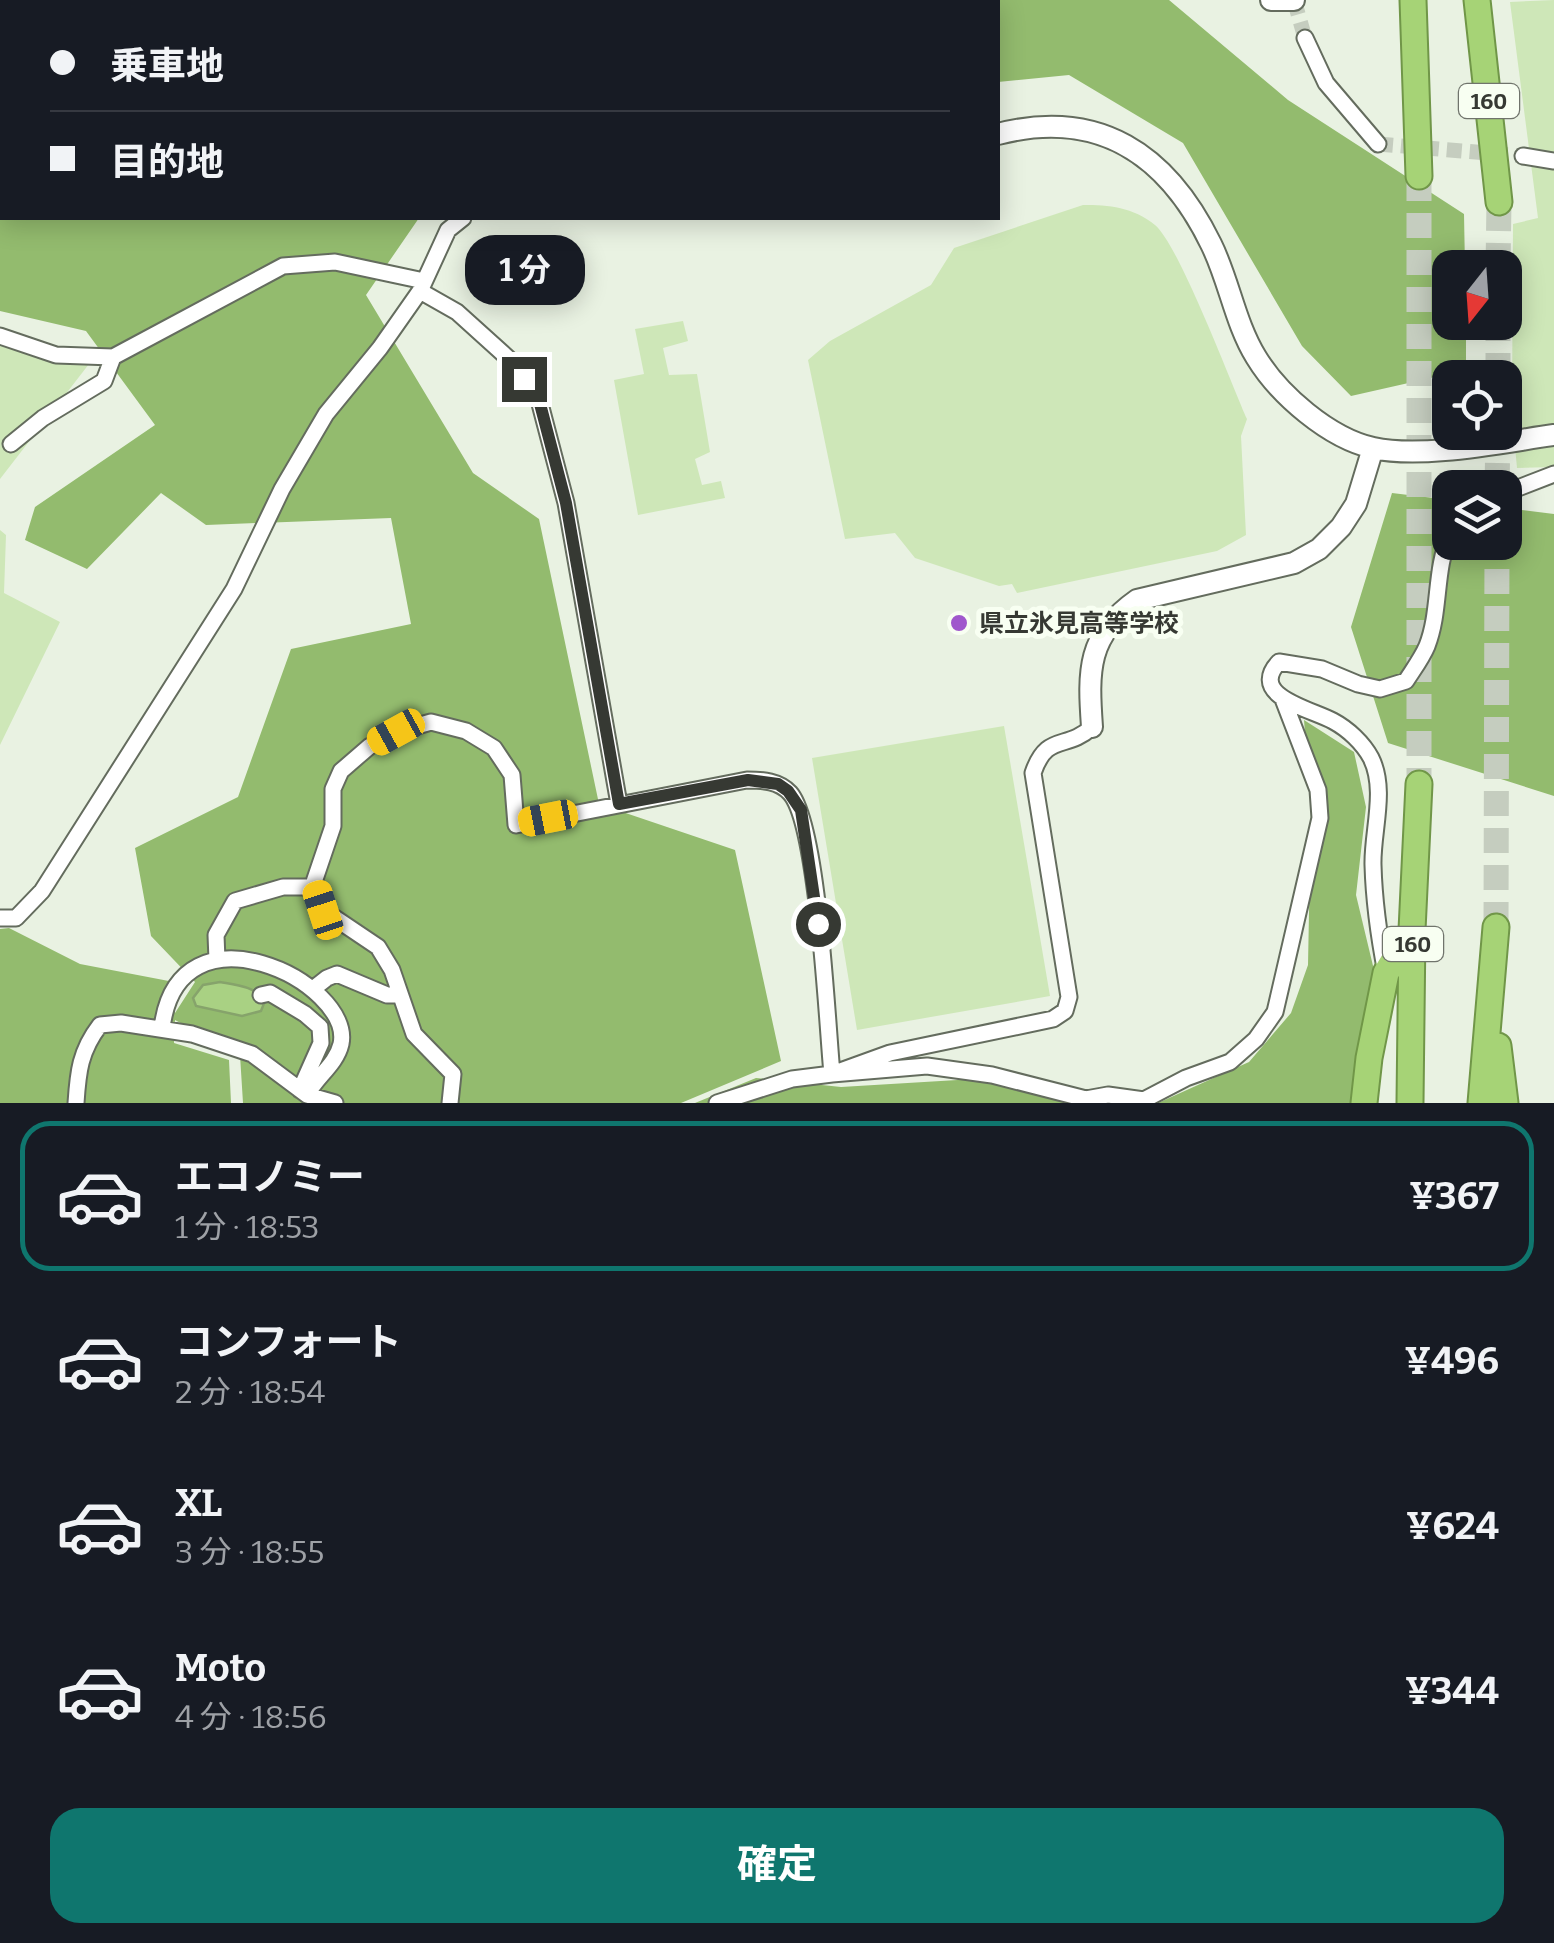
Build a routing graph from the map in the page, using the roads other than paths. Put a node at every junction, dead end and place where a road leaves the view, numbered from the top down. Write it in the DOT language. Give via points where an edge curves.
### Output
graph roads {
  1 [pos="1271,0"];
  2 [pos="1294,0"];
  3 [pos="1413,0"];
  4 [pos="1477,0"];
  5 [pos="1304,38"];
  6 [pos="1000,133"];
  7 [pos="1378,144"];
  8 [pos="1523,156"];
  9 [pos="1554,161"];
  10 [pos="1419,176"];
  11 [pos="1498,202"];
  12 [pos="460,220"];
  13 [pos="422,286"];
  14 [pos="0,336"];
  15 [pos="113,357"];
  16 [pos="1554,435"];
  17 [pos="11,444"];
  18 [pos="1373,448"];
  19 [pos="1554,474"];
  20 [pos="1522,486"];
  21 [pos="1440,560"];
  22 [pos="1284,700"];
  23 [pos="1092,726"];
  24 [pos="1420,784"];
  25 [pos="619,804"];
  26 [pos="316,887"];
  27 [pos="0,918"];
  28 [pos="1496,927"];
  29 [pos="1412,930"];
  30 [pos="217,960"];
  31 [pos="1386,972"];
  32 [pos="313,990"];
  33 [pos="1492,992"];
  34 [pos="261,995"];
  35 [pos="400,995"];
  36 [pos="162,1028"];
  37 [pos="832,1074"];
  38 [pos="303,1092"];
  39 [pos="1141,1102"];
  40 [pos="76,1103"];
  41 [pos="335,1103"];
  42 [pos="450,1103"];
  43 [pos="717,1103"];
  44 [pos="1364,1103"];
  45 [pos="1410,1103"];
  46 [pos="1481,1103"];
  47 [pos="1504,1103"];
  1 -- 2 [label="street"];
  3 -- 10 [label="highway"];
  4 -- 11 [label="highway, 160"];
  5 -- 7 [label="street" via="1326,83"];
  6 -- 18 [label="street" via="1069,127 1110,137 1151,160 1211,244 1256,357 1298,406 1332,432"];
  8 -- 9 [label="street"];
  12 -- 13 [label="street" via="448,230"];
  13 -- 15 [label="street" via="335,262 284,266"];
  13 -- 25 [label="street" via="509,359 539,400 566,503"];
  13 -- 27 [label="street" via="326,414 234,589 42,890 16,918"];
  14 -- 15 [label="street" via="56,355"];
  15 -- 17 [label="street" via="104,381"];
  16 -- 18 [label="street" via="1414,452"];
  18 -- 23 [label="street" via="1356,504 1319,549 1294,563 1137,600 1120,612 1093,654"];
  19 -- 20 [label="street"];
  21 -- 22 [label="street" via="1426,647 1406,681 1380,689 1278,662 1268,680"];
  22 -- 31 [label="street" via="1336,722 1372,760 1378,789 1372,861"];
  22 -- 39 [label="street" via="1318,790 1320,818 1275,1012 1230,1062"];
  23 -- 37 [label="street" via="1079,739 1039,754 1033,774 1069,998 1065,1011 1053,1020 890,1053"];
  24 -- 29 [label="highway, 160"];
  25 -- 26 [label="street" via="516,825 512,775 494,748 466,731 430,722 370,746 341,771"];
  25 -- 37 [label="street" via="748,780 788,791 801,810 808,846"];
  26 -- 30 [label="street" via="283,887 235,901 216,935"];
  26 -- 35 [label="street" via="323,910 378,947"];
  28 -- 33 [label="highway"];
  29 -- 31 [label="highway"];
  29 -- 45 [label="highway, 160"];
  30 -- 32 [label="street" via="273,967"];
  30 -- 36 [label="street" via="190,968 171,990"];
  31 -- 44 [label="highway"];
  32 -- 35 [label="street" via="337,974"];
  32 -- 38 [label="street" via="336,1015 340,1045"];
  33 -- 46 [label="highway"];
  33 -- 47 [label="highway"];
  34 -- 38 [label="street" via="270,993 320,1027 321,1043"];
  35 -- 42 [label="street" via="414,1034 453,1074"];
  36 -- 38 [label="street" via="252,1054"];
  36 -- 40 [label="street" via="100,1025 79,1062"];
  37 -- 39 [label="street" via="928,1066 1086,1099 1108,1095"];
  37 -- 43 [label="street"];
  38 -- 41 [label="street"];
}
